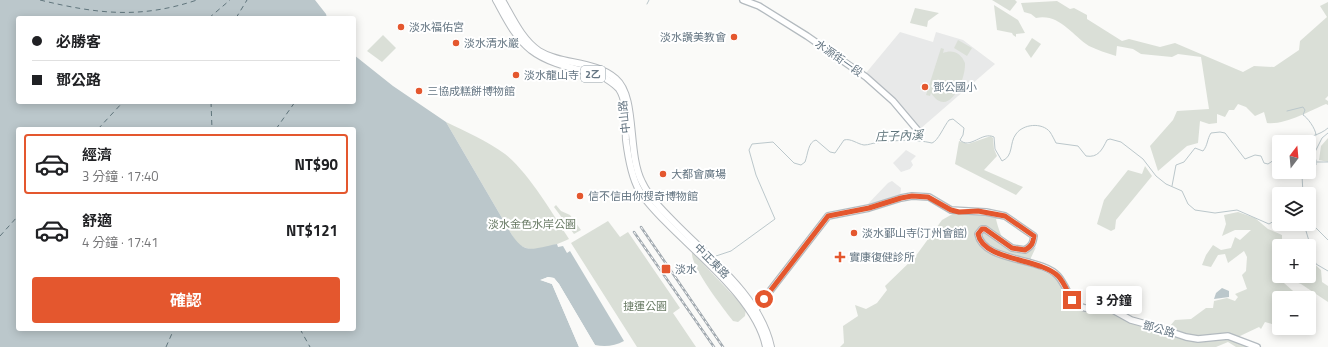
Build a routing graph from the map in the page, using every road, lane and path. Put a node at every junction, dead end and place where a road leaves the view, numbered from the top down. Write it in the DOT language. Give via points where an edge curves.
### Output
graph roads {
  1 [pos="496,0"];
  2 [pos="502,0"];
  3 [pos="743,0"];
  4 [pos="920,134"];
  5 [pos="639,183"];
  6 [pos="756,309"];
  7 [pos="766,347"];
  8 [pos="771,347"];
  9 [pos="1257,347"];
  1 -- 5 [label="main road, 中山路 / 2乙" via="509,23 532,51 546,59 602,76 619,90 624,100 626,142"];
  2 -- 5 [label="main road, 中山路 / 2乙" via="530,43 540,52 601,71 615,78 625,89"];
  3 -- 4 [label="street, 水源街一段" via="759,6 807,36 866,77 893,101"];
  5 -- 6 [label="main road, 中正東路 / 2乙"];
  5 -- 7 [label="main road, 中正東路 / 2乙" via="642,195 659,215 726,282 754,315"];
  6 -- 8 [label="main road, 中正東路 / 2乙"];
  6 -- 9 [label="street, 鄧公路" via="828,216 912,196 928,197 959,212 978,211 1005,216 1034,236 1031,247 1025,250 1012,248 985,229 978,234 986,246 998,253 1012,259 1035,263 1058,276 1076,305 1113,310 1131,320 1186,337 1198,339 1228,336"];
}
